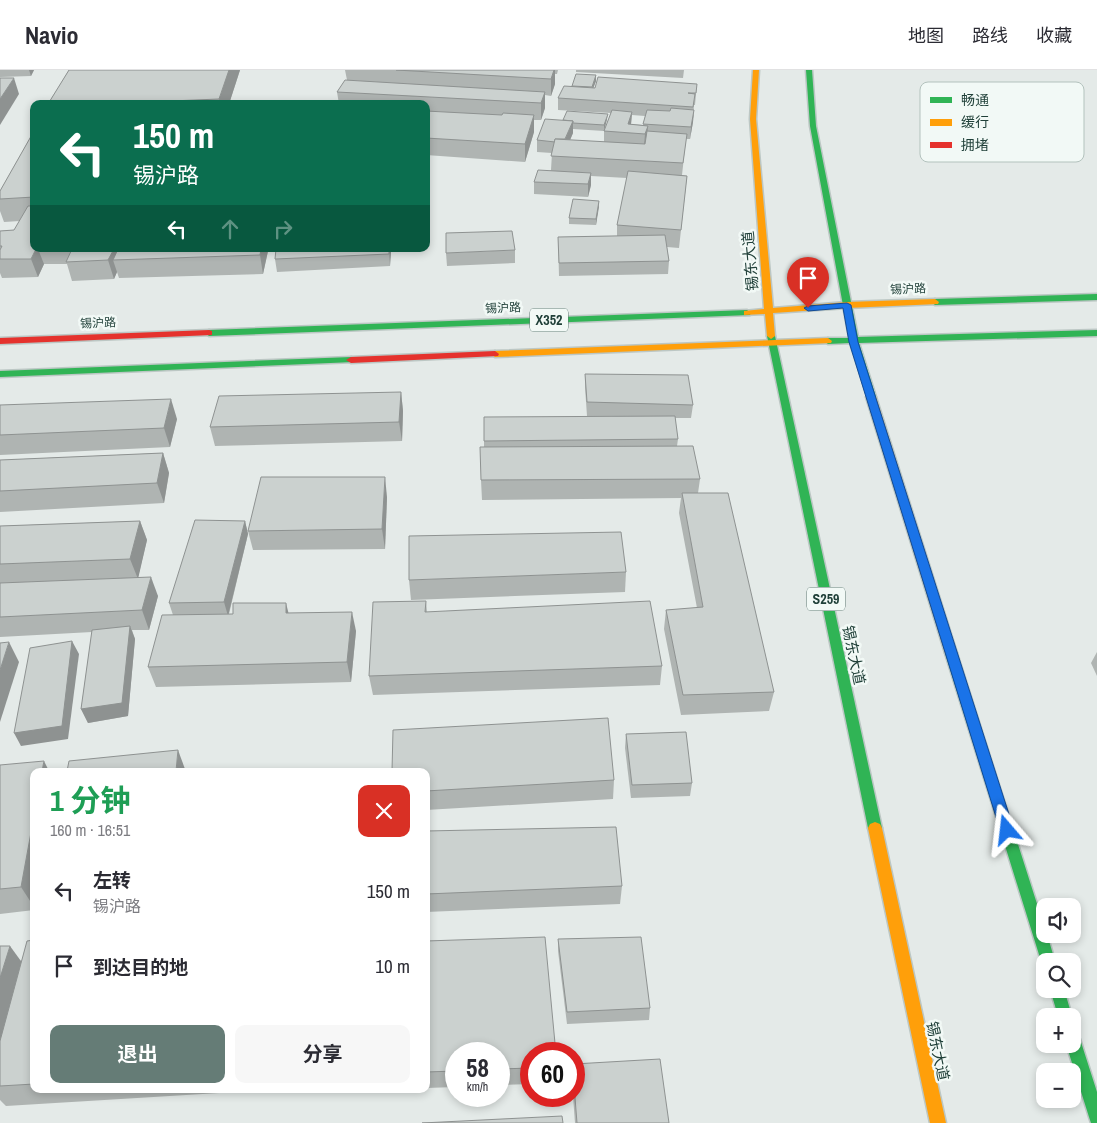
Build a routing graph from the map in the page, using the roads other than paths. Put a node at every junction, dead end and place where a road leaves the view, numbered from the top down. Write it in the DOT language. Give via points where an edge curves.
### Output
graph roads {
  1 [pos="756,70"];
  2 [pos="809,70"];
  3 [pos="1097,297"];
  4 [pos="847,305"];
  5 [pos="769,312"];
  6 [pos="1097,333"];
  7 [pos="0,340"];
  8 [pos="854,342"];
  9 [pos="772,343"];
  10 [pos="0,374"];
  11 [pos="1045,953"];
  12 [pos="1076,1053"];
  13 [pos="1097,1117"];
  14 [pos="938,1123"];
  1 -- 5 [label="main road, 锡东大道 / S259" via="753,119"];
  2 -- 4 [label="main road" via="813,126"];
  3 -- 4 [label="main road, 锡沪路 / X352"];
  4 -- 5 [label="main road, 锡沪路 / X352"];
  4 -- 8 [label="main road"];
  5 -- 7 [label="main road, 锡沪路 / X352"];
  5 -- 9 [label="main road, 锡东大道 / S259"];
  6 -- 8 [label="main road, X352"];
  8 -- 9 [label="main road, X352"];
  8 -- 11 [label="main road"];
  9 -- 10 [label="main road, X352"];
  9 -- 14 [label="main road, 锡东大道 / S259"];
  12 -- 13 [label="main road"];
}
